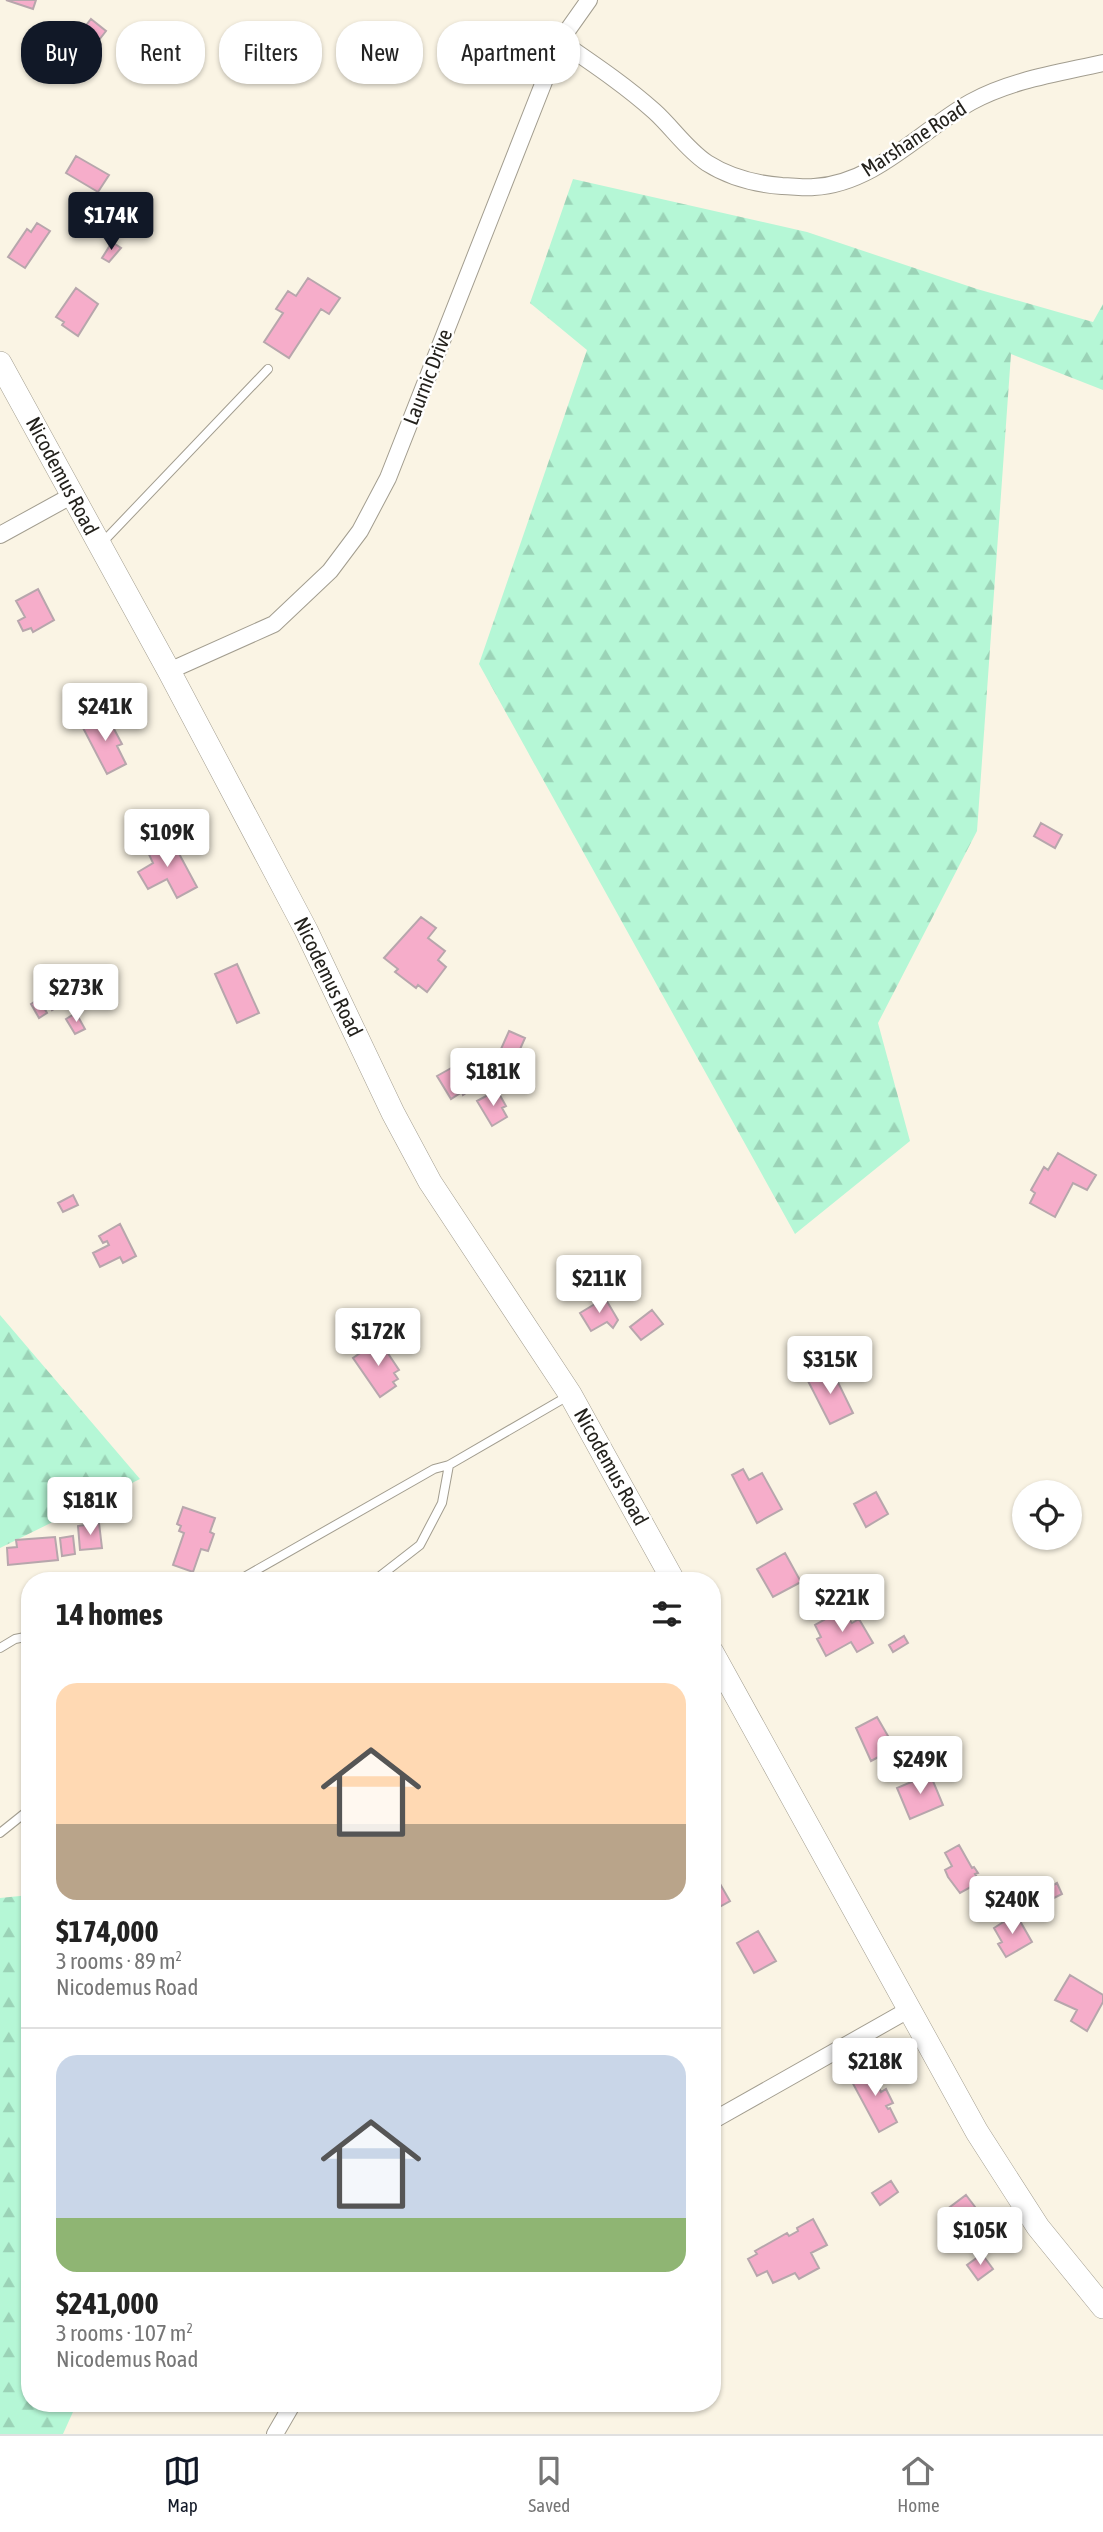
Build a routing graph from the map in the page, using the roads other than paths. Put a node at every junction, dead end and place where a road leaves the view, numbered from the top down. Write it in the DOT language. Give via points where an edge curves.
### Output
graph roads {
  1 [pos="589,0"];
  2 [pos="574,21"];
  3 [pos="580,55"];
  4 [pos="1103,63"];
  5 [pos="543,84"];
  6 [pos="0,362"];
  7 [pos="268,369"];
  8 [pos="71,496"];
  9 [pos="0,535"];
  10 [pos="99,546"];
  11 [pos="169,671"];
  12 [pos="570,1394"];
  13 [pos="449,1465"];
  14 [pos="253,1572"];
  15 [pos="385,1572"];
  16 [pos="669,1572"];
  17 [pos="21,1638"];
  18 [pos="0,1648"];
  19 [pos="721,1668"];
  20 [pos="21,1815"];
  21 [pos="2,1827"];
  22 [pos="910,2009"];
  23 [pos="721,2116"];
  24 [pos="1103,2307"];
  25 [pos="288,2412"];
  26 [pos="275,2434"];
  1 -- 2 [label="street, Laurnic Drive"];
  3 -- 4 [label="street, Marshane Road" via="655,112 706,162 732,176 773,185 816,187 855,177 891,158 973,101 1039,77"];
  5 -- 11 [label="street, Laurnic Drive" via="388,478 359,531 330,571 274,624"];
  6 -- 8 [label="street, Nicodemus Road"];
  7 -- 10 [label="lane"];
  8 -- 9 [label="street"];
  8 -- 10 [label="street, Nicodemus Road"];
  10 -- 11 [label="street, Nicodemus Road"];
  11 -- 12 [label="street, Nicodemus Road" via="306,930 430,1182"];
  12 -- 13 [label="lane"];
  12 -- 16 [label="street, Nicodemus Road"];
  13 -- 14 [label="lane" via="434,1469"];
  13 -- 15 [label="lane" via="442,1503 420,1545"];
  17 -- 18 [label="lane"];
  19 -- 22 [label="street"];
  20 -- 21 [label="lane"];
  22 -- 23 [label="street"];
  22 -- 24 [label="street" via="1012,2187"];
  25 -- 26 [label="street"];
}
